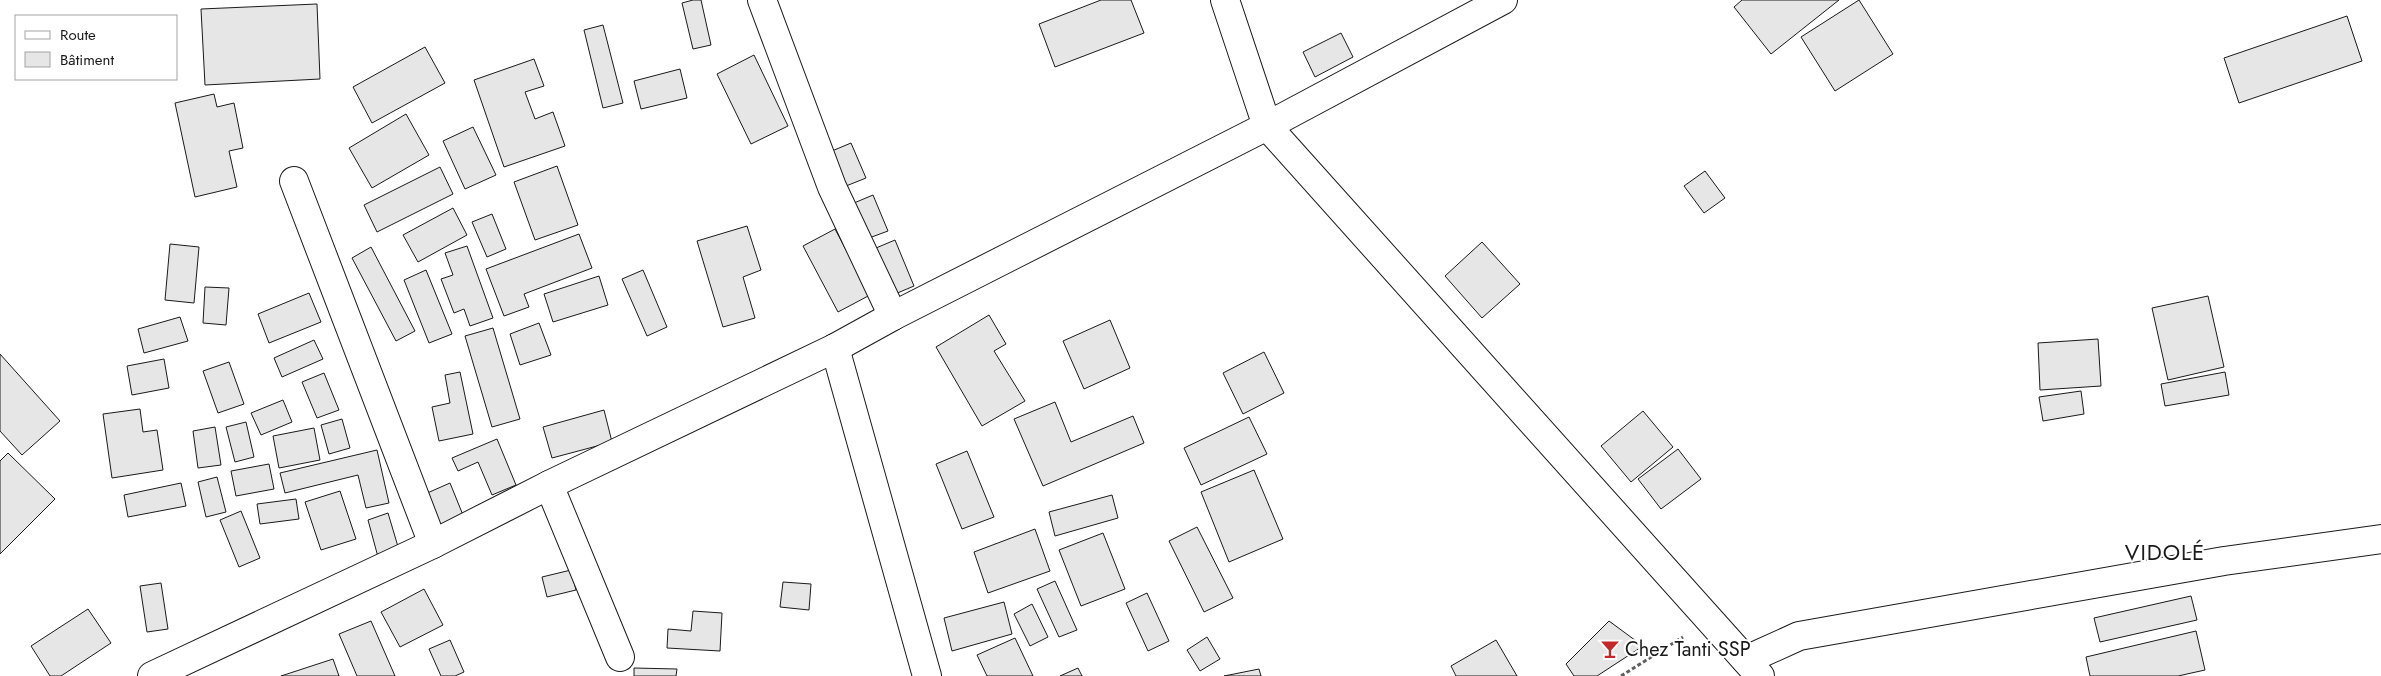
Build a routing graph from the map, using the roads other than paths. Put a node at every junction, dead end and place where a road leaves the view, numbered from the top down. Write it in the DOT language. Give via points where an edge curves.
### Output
graph roads {
  1 [pos="762,0"];
  2 [pos="1225,0"];
  3 [pos="1503,0"];
  4 [pos="1268,126"];
  5 [pos="294,181"];
  6 [pos="893,316"];
  7 [pos="835,348"];
  8 [pos="549,485"];
  9 [pos="2381,539"];
  10 [pos="433,544"];
  11 [pos="620,657"];
  12 [pos="1753,668"];
  13 [pos="152,676"];
  14 [pos="927,676"];
  1 -- 6 [label="street" via="832,187"];
  2 -- 4 [label="street"];
  3 -- 4 [label="street"];
  4 -- 6 [label="street"];
  4 -- 12 [label="street"];
  5 -- 10 [label="street"];
  6 -- 7 [label="street"];
  7 -- 8 [label="street"];
  7 -- 14 [label="street"];
  8 -- 10 [label="street"];
  8 -- 11 [label="street"];
  9 -- 12 [label="street" via="2224,561 1798,636"];
  10 -- 13 [label="street"];
}
